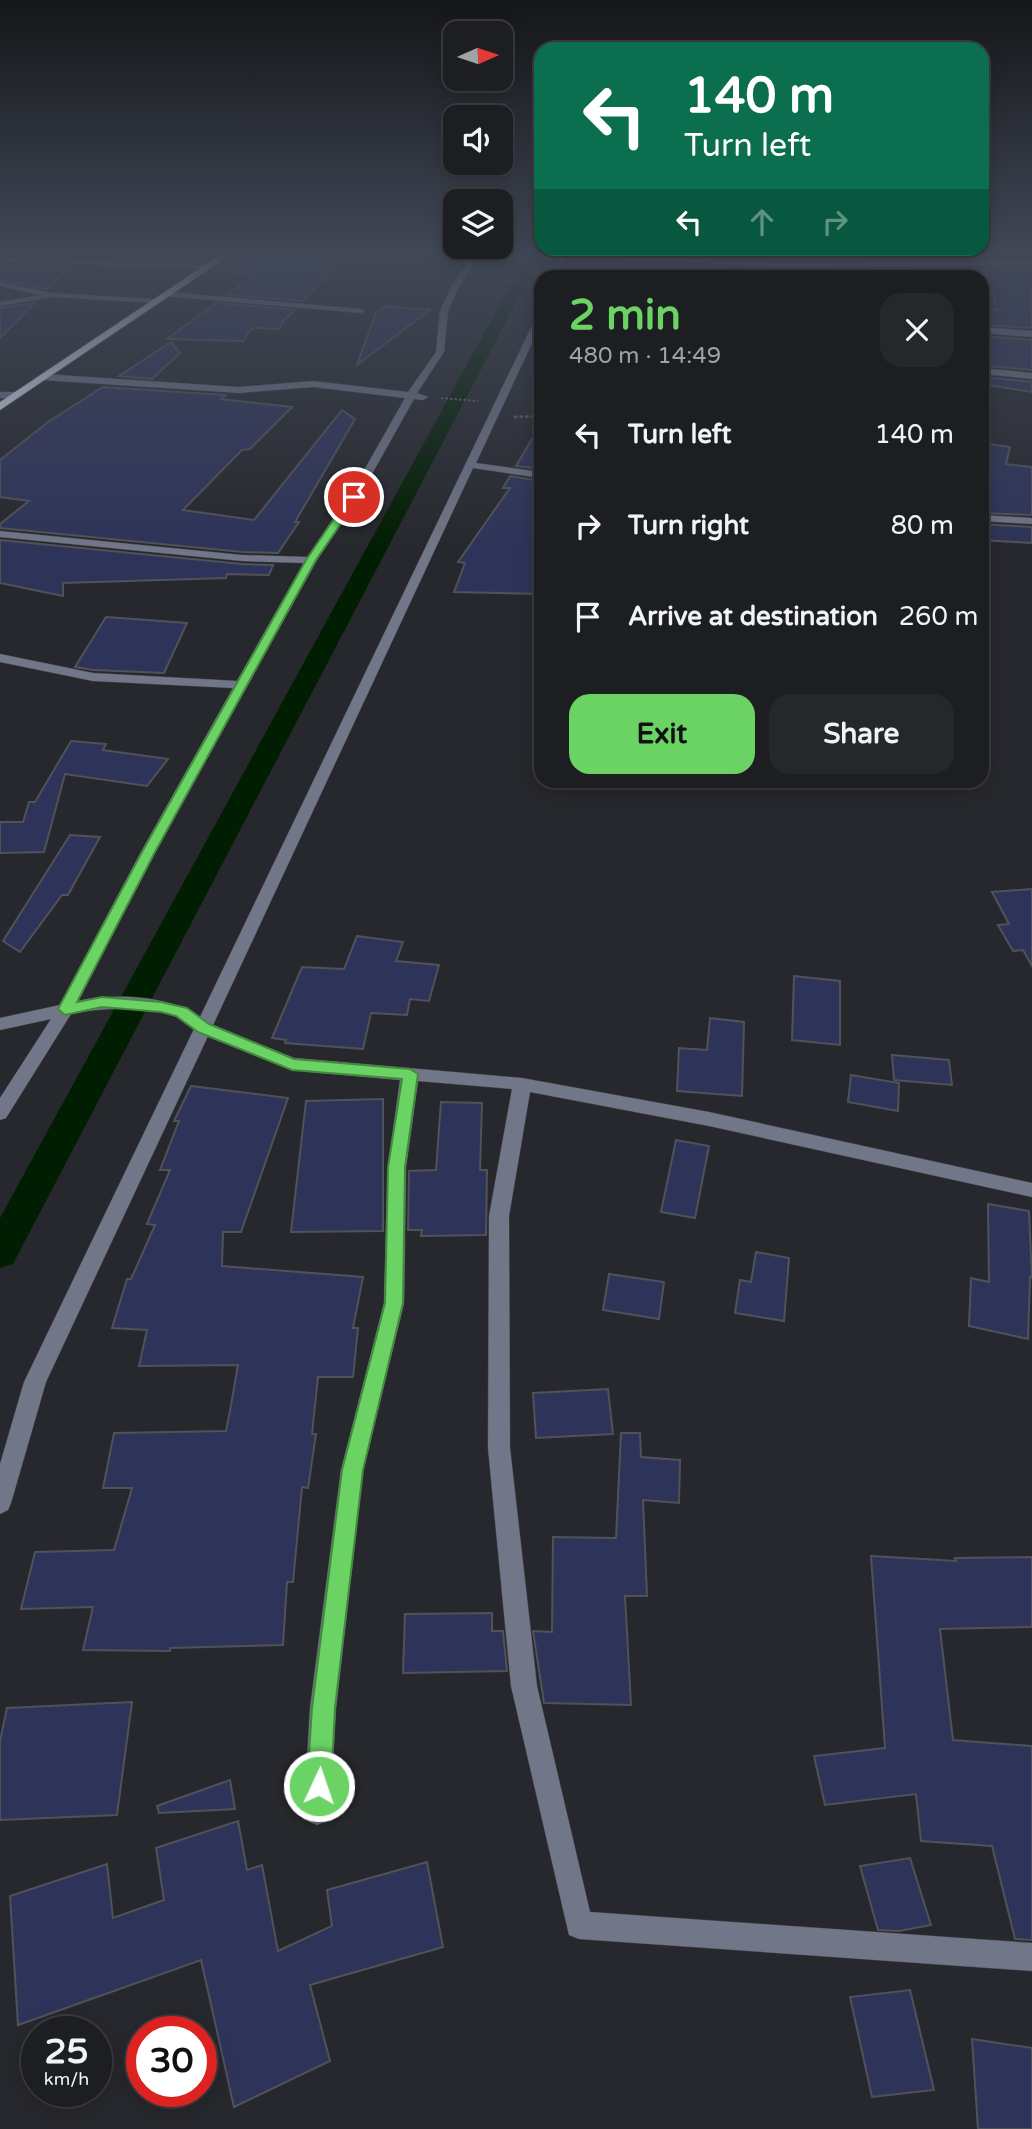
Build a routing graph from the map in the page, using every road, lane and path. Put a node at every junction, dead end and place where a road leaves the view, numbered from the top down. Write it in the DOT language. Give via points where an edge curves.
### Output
graph roads {
  1 [pos="82,350"];
  2 [pos="440,350"];
  3 [pos="523,350"];
  4 [pos="989,372"];
  5 [pos="1032,376"];
  6 [pos="43,377"];
  7 [pos="0,395"];
  8 [pos="17,395"];
  9 [pos="417,395"];
  10 [pos="482,402"];
  11 [pos="0,407"];
  12 [pos="471,466"];
  13 [pos="534,474"];
  14 [pos="989,518"];
  15 [pos="1032,521"];
  16 [pos="0,534"];
  17 [pos="311,560"];
  18 [pos="0,658"];
  19 [pos="241,685"];
  20 [pos="65,1009"];
  21 [pos="0,1024"];
  22 [pos="204,1028"];
  23 [pos="410,1074"];
  24 [pos="522,1084"];
  25 [pos="0,1114"];
  26 [pos="1032,1190"];
  27 [pos="0,1503"];
  28 [pos="317,1812"];
  29 [pos="1032,1957"];
  1 -- 6 [label="highway"];
  2 -- 9 [label="street"];
  3 -- 12 [label="street"];
  4 -- 5 [label="street"];
  6 -- 8 [label="highway"];
  6 -- 9 [label="street" via="239,390 313,384"];
  7 -- 8 [label="street"];
  8 -- 11 [label="highway"];
  9 -- 10 [label="path"];
  9 -- 17 [label="street"];
  12 -- 13 [label="street"];
  12 -- 22 [label="street"];
  14 -- 15 [label="street"];
  16 -- 17 [label="street" via="242,558"];
  17 -- 19 [label="street"];
  18 -- 19 [label="street" via="93,677"];
  19 -- 20 [label="street"];
  20 -- 21 [label="street"];
  20 -- 22 [label="street" via="102,1002 161,1007 181,1012"];
  20 -- 25 [label="street"];
  22 -- 23 [label="street" via="292,1065"];
  22 -- 27 [label="street" via="35,1382"];
  23 -- 24 [label="street"];
  23 -- 28 [label="street" via="397,1167 394,1303 352,1470 323,1708"];
  24 -- 26 [label="street" via="709,1119"];
  24 -- 29 [label="street" via="499,1216 499,1448 524,1686 579,1925"];
}
